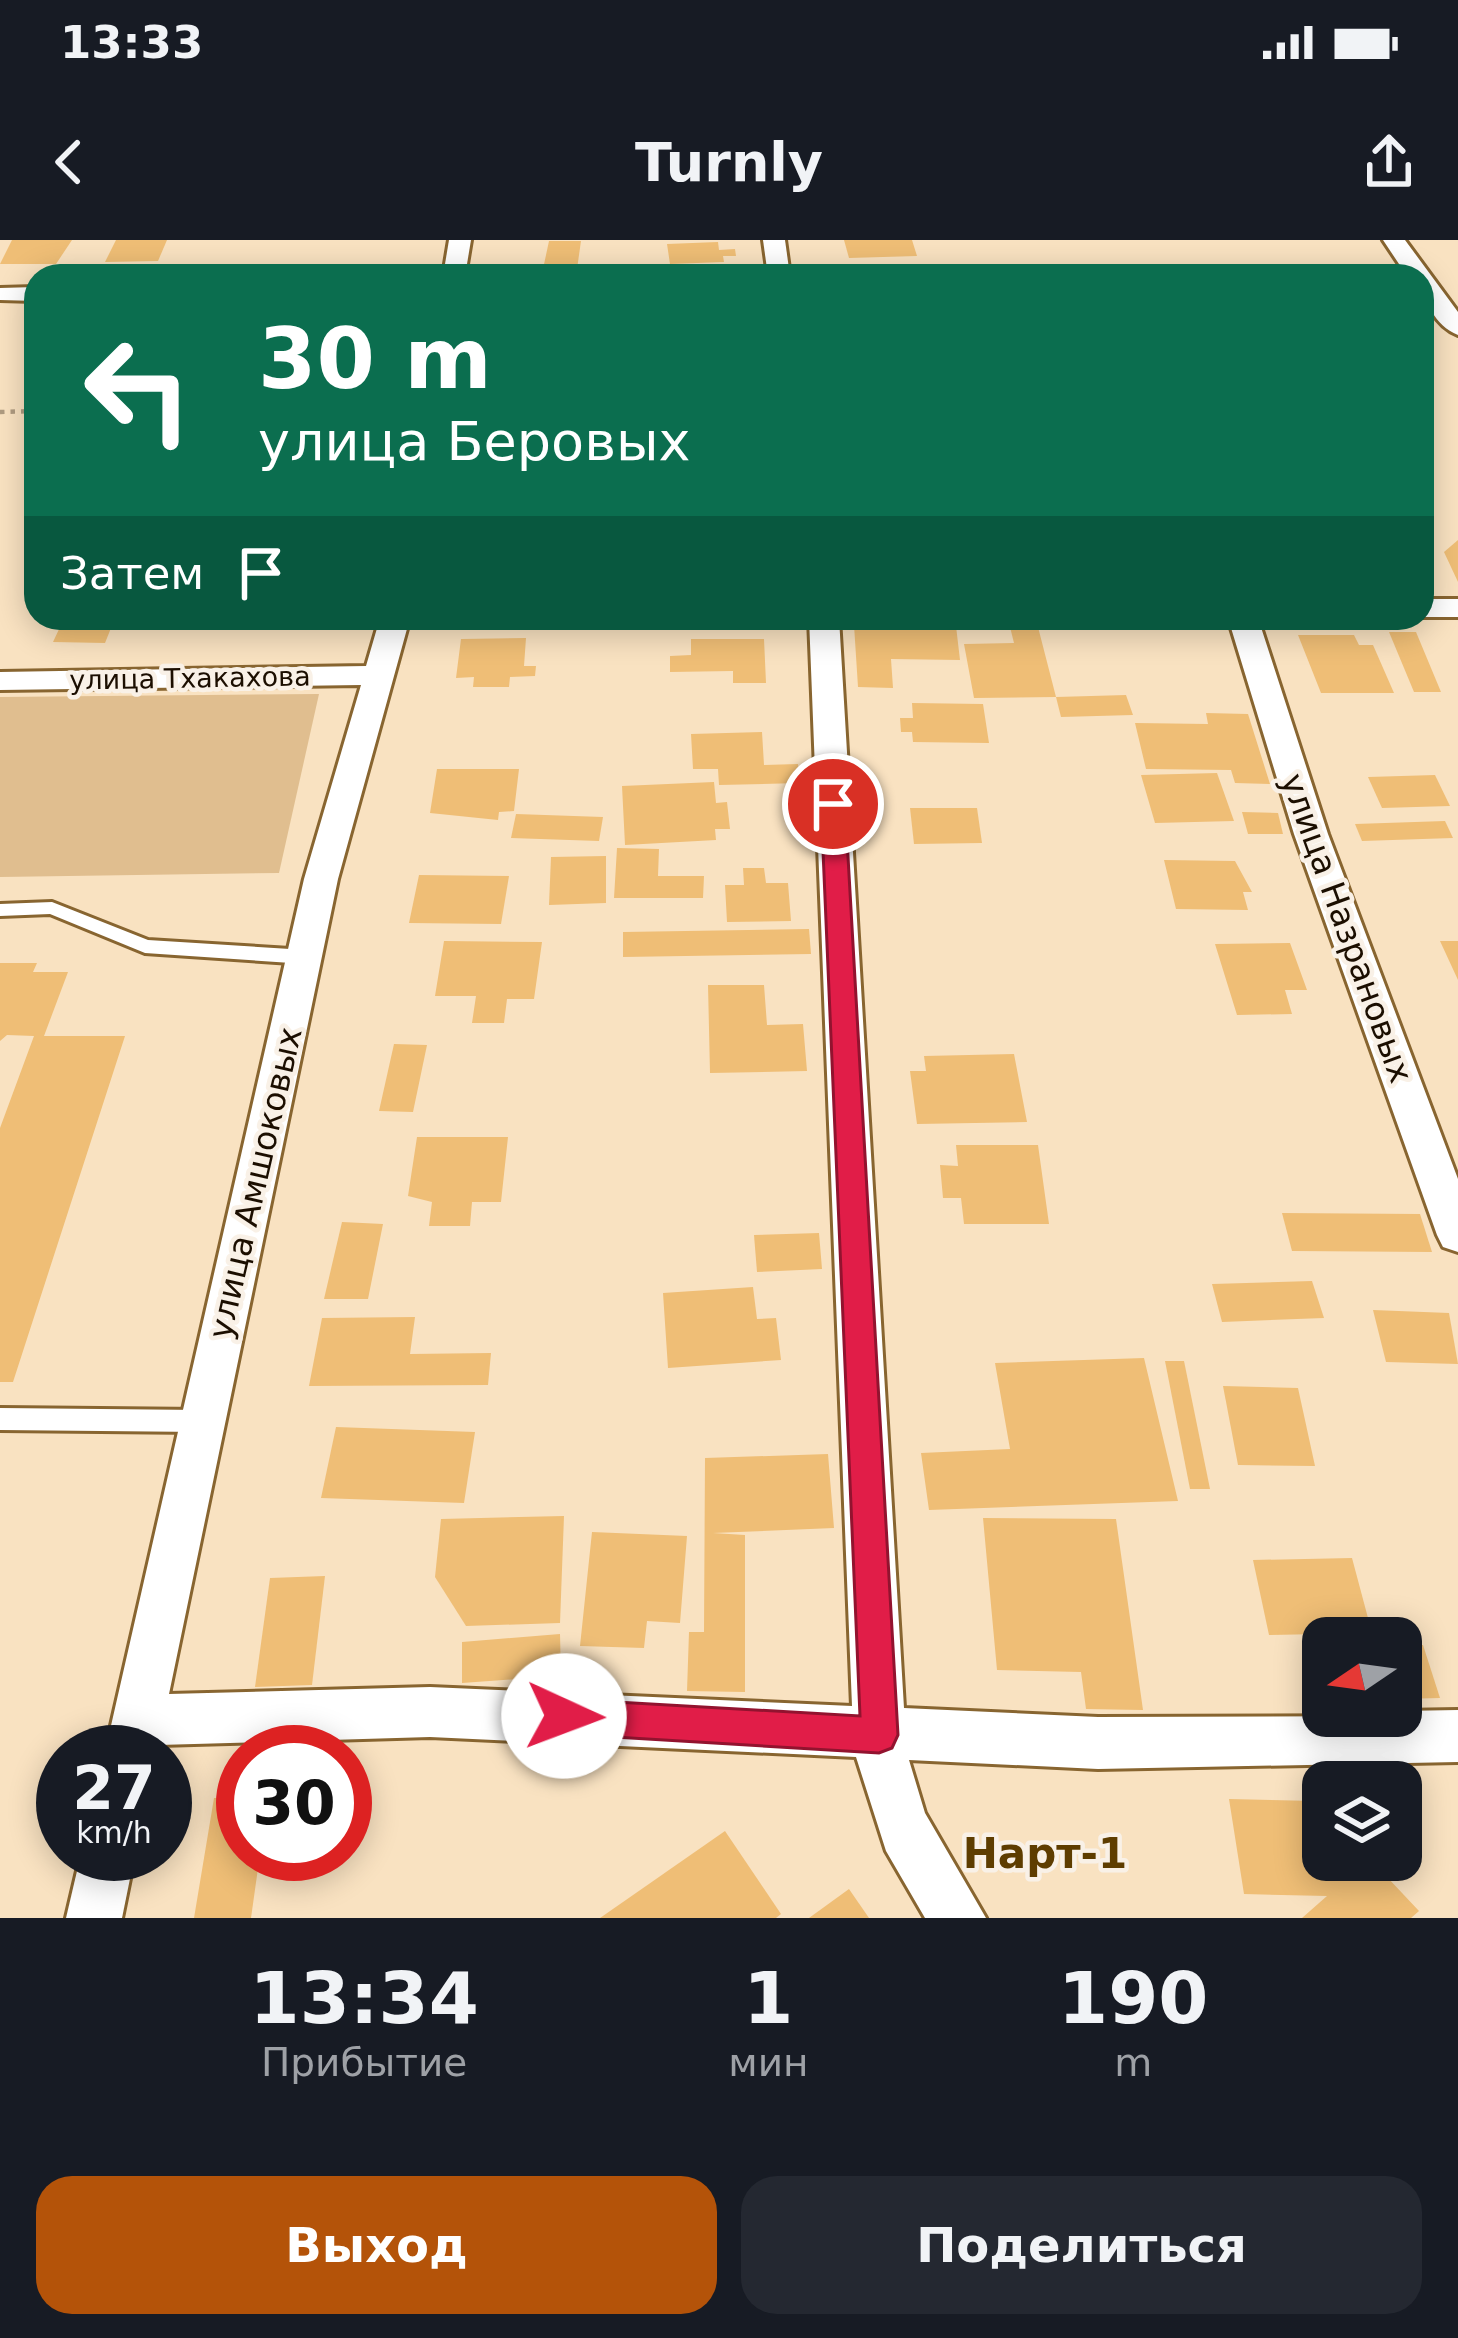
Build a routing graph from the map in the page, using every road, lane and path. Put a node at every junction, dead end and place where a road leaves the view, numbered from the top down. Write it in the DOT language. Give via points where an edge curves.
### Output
graph roads {
  1 [pos="1434,296"];
  2 [pos="1458,328"];
  3 [pos="392,630"];
  4 [pos="825,630"];
  5 [pos="1247,630"];
  6 [pos="380,675"];
  7 [pos="0,681"];
  8 [pos="0,910"];
  9 [pos="306,956"];
  10 [pos="1458,1235"];
  11 [pos="0,1419"];
  12 [pos="201,1421"];
  13 [pos="137,1725"];
  14 [pos="192,1731"];
  15 [pos="879,1735"];
  16 [pos="1458,1736"];
  17 [pos="103,1881"];
  18 [pos="94,1918"];
  19 [pos="958,1918"];
  1 -- 2 [label="street"];
  3 -- 6 [label="street, улица Амшоковых"];
  4 -- 15 [label="street"];
  5 -- 10 [label="street, улица Назрановых" via="1311,834"];
  6 -- 7 [label="street, улица Тхакахова"];
  6 -- 9 [label="street, улица Амшоковых"];
  8 -- 9 [label="lane" via="52,908 145,946"];
  9 -- 12 [label="street, улица Амшоковых"];
  11 -- 12 [label="lane"];
  12 -- 13 [label="street, улица Амшоковых"];
  14 -- 15 [label="street" via="430,1712"];
  15 -- 16 [label="street" via="1098,1743"];
  15 -- 19 [label="street" via="887,1795 910,1848"];
  17 -- 18 [label="street"];
}
